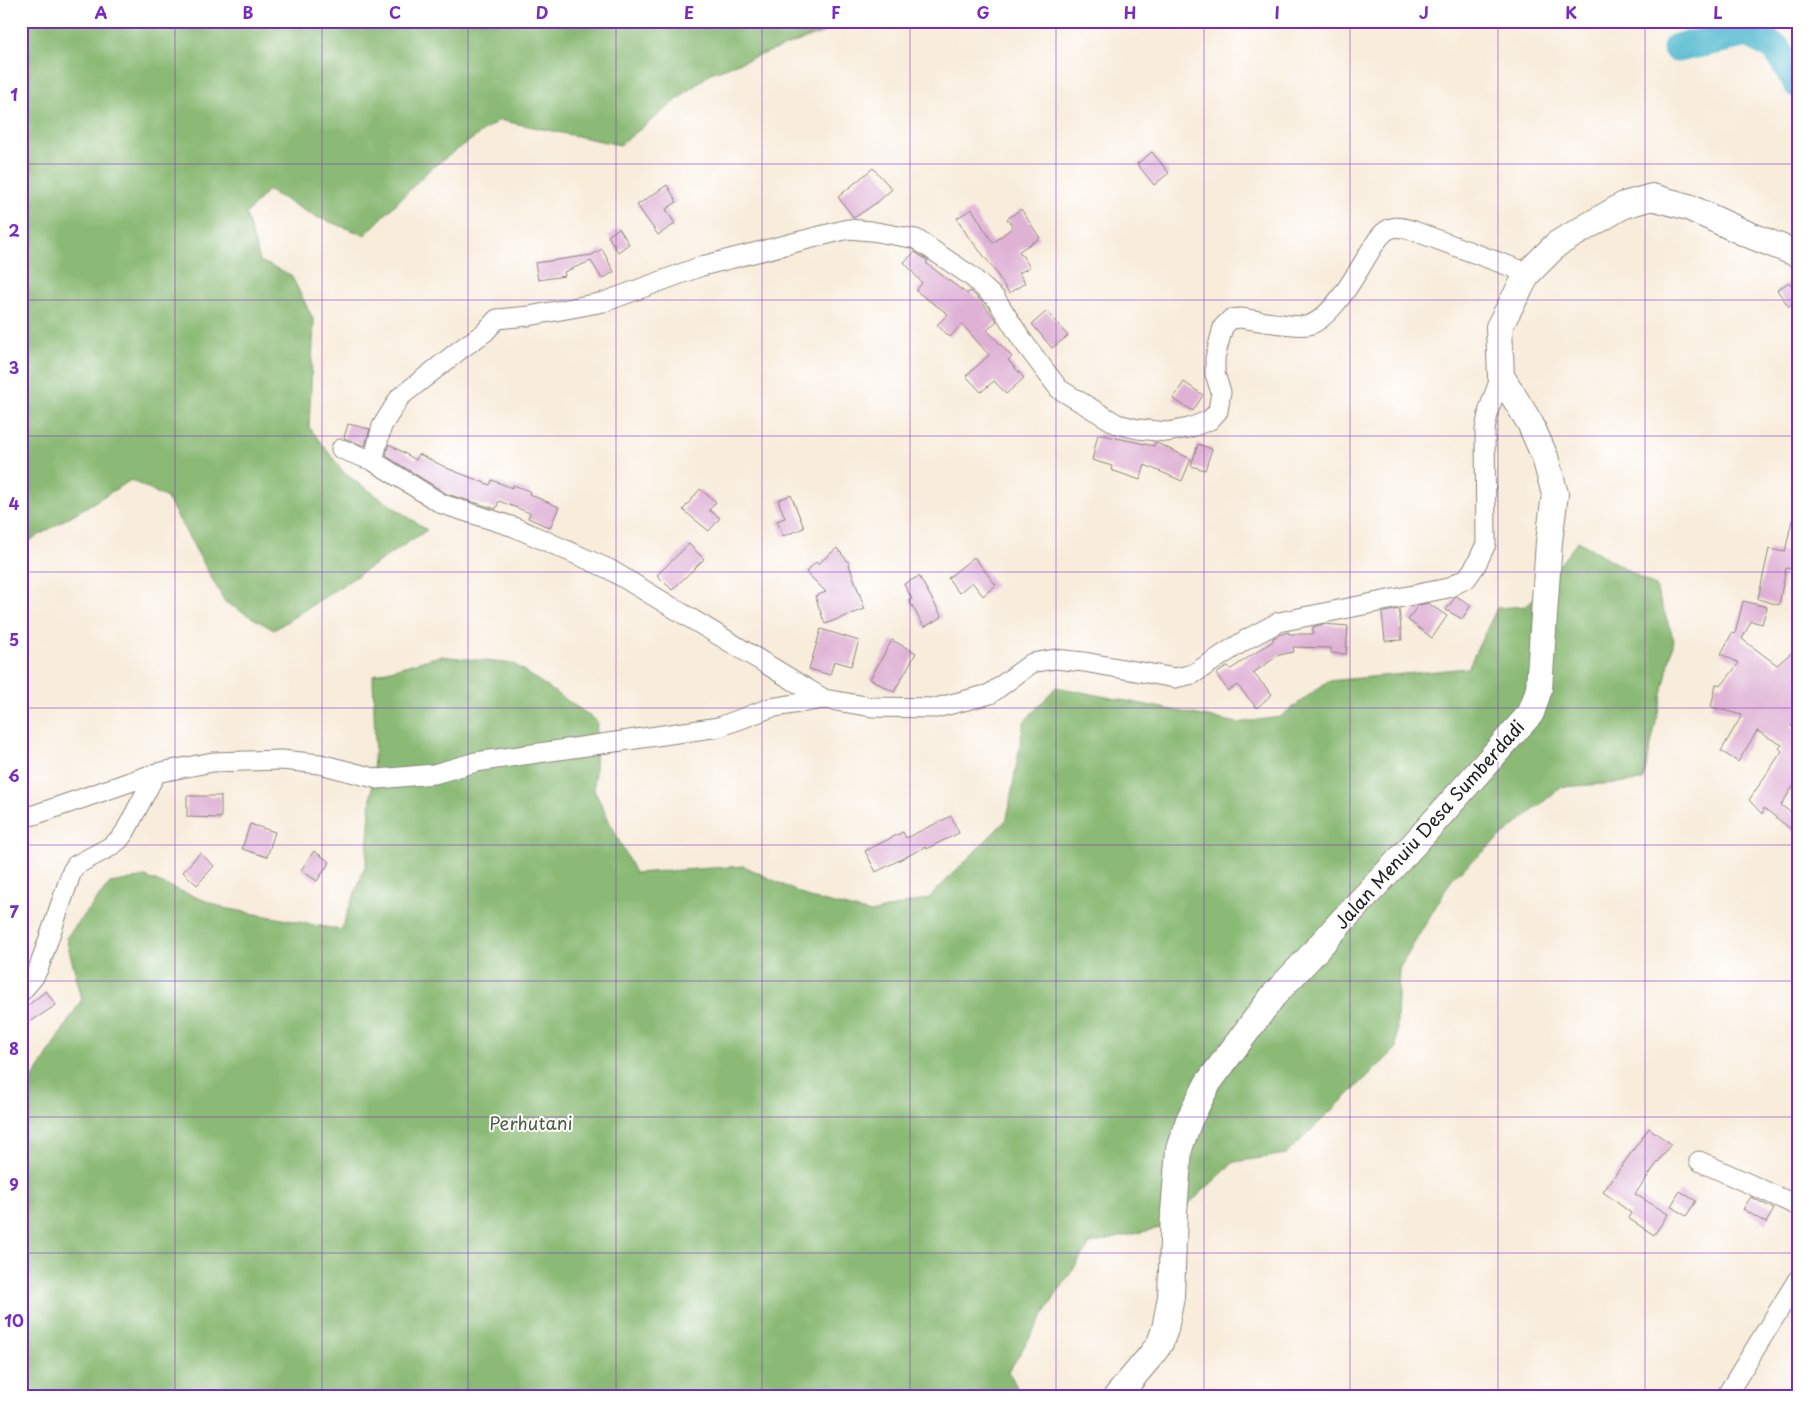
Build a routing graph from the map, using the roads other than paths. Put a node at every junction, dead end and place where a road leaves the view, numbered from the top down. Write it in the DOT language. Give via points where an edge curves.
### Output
graph roads {
  1 [pos="1798,254"];
  2 [pos="1528,273"];
  3 [pos="1501,376"];
  4 [pos="341,449"];
  5 [pos="373,461"];
  6 [pos="824,699"];
  7 [pos="156,773"];
  8 [pos="21,816"];
  9 [pos="21,992"];
  10 [pos="1699,1161"];
  11 [pos="1798,1206"];
  12 [pos="1798,1279"];
  13 [pos="1117,1396"];
  14 [pos="1726,1396"];
  1 -- 2 [label="street, Jalan Menuiu Desa Sumberdadi" via="1688,207 1652,198 1624,205 1558,244"];
  2 -- 3 [label="street, Jalan Menuiu Desa Sumberdadi" via="1499,328"];
  2 -- 5 [label="street" via="1414,231 1391,228 1379,237 1329,312 1318,321 1307,326 1232,319 1224,327 1215,358 1215,374 1221,392 1218,411 1203,423 1167,432 1117,424 1059,389 996,300 971,276 916,239 848,229 702,266 604,302 497,319 400,397 382,426"];
  3 -- 6 [label="street" via="1485,430 1486,544 1467,578 1448,588 1278,622 1193,674 1174,678 1055,660 1032,663 990,694 936,708 872,707"];
  3 -- 13 [label="street, Jalan Menuiu Desa Sumberdadi" via="1530,423 1545,457 1555,494 1539,689 1531,713 1272,996 1208,1083 1189,1120 1179,1149 1171,1297 1165,1329 1154,1353"];
  4 -- 5 [label="street"];
  5 -- 6 [label="street" via="442,504 514,527 610,569"];
  6 -- 7 [label="street" via="770,708 719,727 486,760 434,774 378,779 320,764 282,760 212,762"];
  7 -- 8 [label="street"];
  7 -- 9 [label="street" via="119,840 76,865 72,871 39,967"];
  10 -- 11 [label="street"];
  12 -- 14 [label="street"];
}
